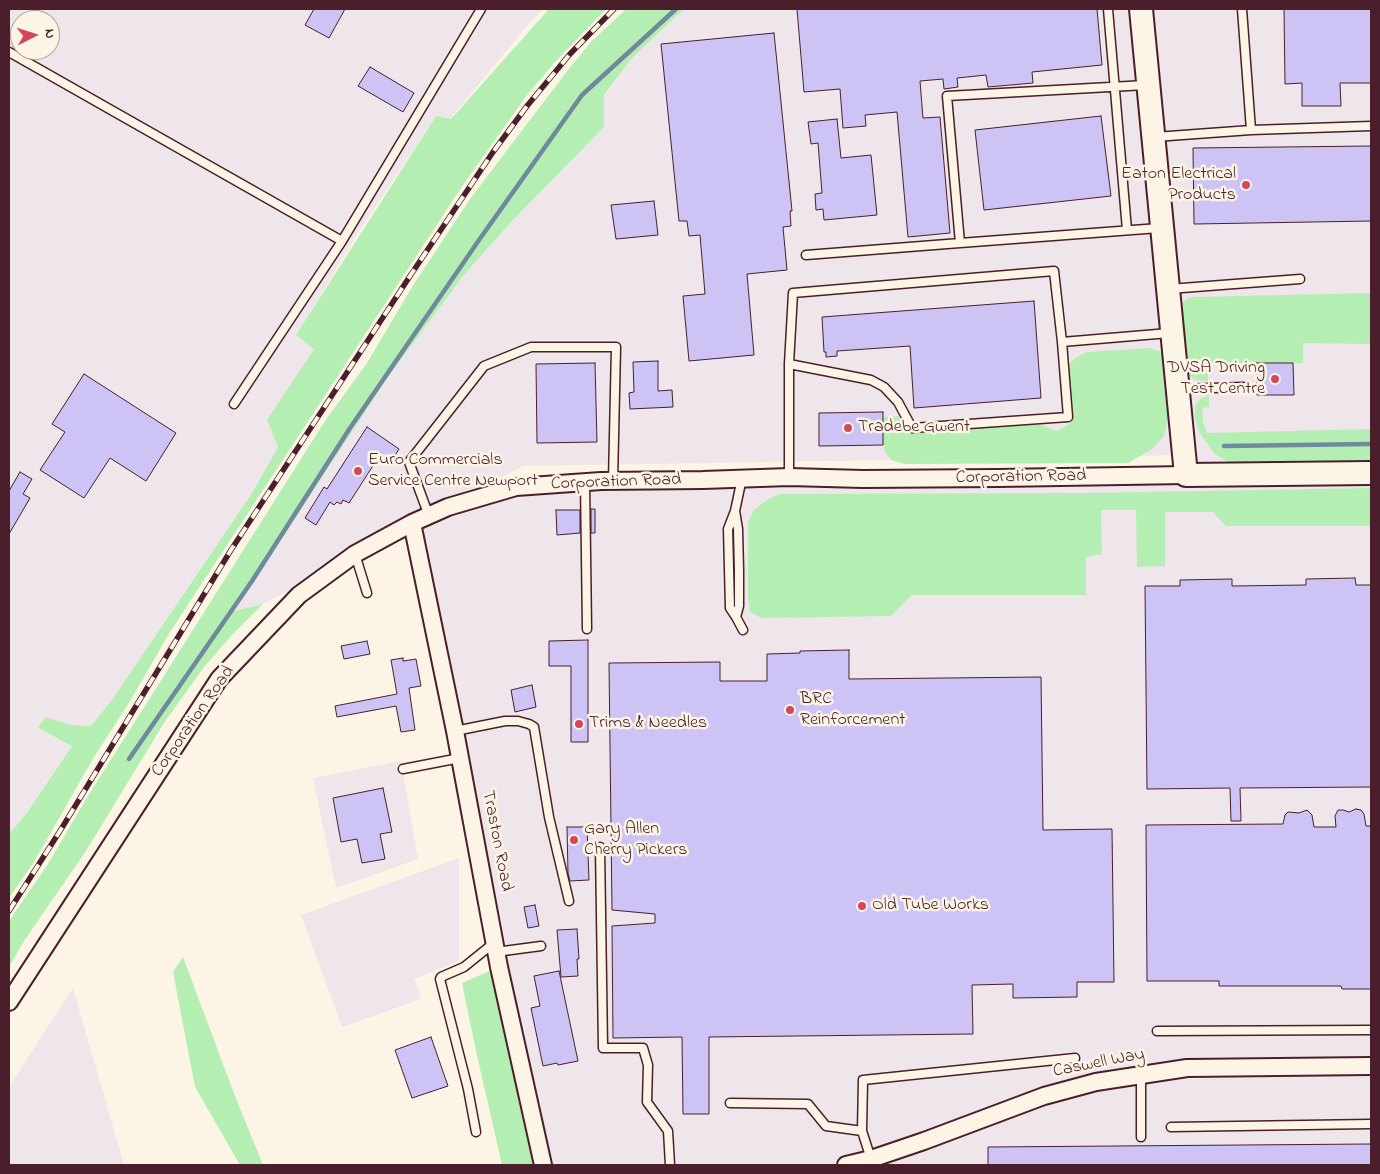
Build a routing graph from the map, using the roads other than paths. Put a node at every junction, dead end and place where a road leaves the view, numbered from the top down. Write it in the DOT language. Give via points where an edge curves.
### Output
graph roads {
  1 [pos="481,9"];
  2 [pos="1108,9"];
  3 [pos="1141,9"];
  4 [pos="1242,9"];
  5 [pos="9,52"];
  6 [pos="1148,85"];
  7 [pos="1114,87"];
  8 [pos="1371,126"];
  9 [pos="1250,130"];
  10 [pos="1153,137"];
  11 [pos="1161,228"];
  12 [pos="1127,230"];
  13 [pos="342,241"];
  14 [pos="960,243"];
  15 [pos="806,255"];
  16 [pos="1300,280"];
  17 [pos="1167,289"];
  18 [pos="1172,333"];
  19 [pos="1062,342"];
  20 [pos="789,364"];
  21 [pos="1243,387"];
  22 [pos="1178,389"];
  23 [pos="234,404"];
  24 [pos="1371,472"];
  25 [pos="1186,475"];
  26 [pos="789,477"];
  27 [pos="742,478"];
  28 [pos="613,481"];
  29 [pos="585,482"];
  30 [pos="429,516"];
  31 [pos="412,523"];
  32 [pos="355,554"];
  33 [pos="367,592"];
  34 [pos="587,629"];
  35 [pos="743,630"];
  36 [pos="455,731"];
  37 [pos="460,758"];
  38 [pos="403,768"];
  39 [pos="600,847"];
  40 [pos="569,901"];
  41 [pos="542,946"];
  42 [pos="495,947"];
  43 [pos="9,1002"];
  44 [pos="1371,1030"];
  45 [pos="1156,1031"];
  46 [pos="1075,1058"];
  47 [pos="1371,1066"];
  48 [pos="1141,1075"];
  49 [pos="730,1103"];
  50 [pos="1371,1124"];
  51 [pos="1171,1127"];
  52 [pos="862,1131"];
  53 [pos="476,1132"];
  54 [pos="1141,1137"];
  55 [pos="871,1159"];
  56 [pos="543,1165"];
  57 [pos="670,1165"];
  58 [pos="846,1165"];
  1 -- 13 [label="lane"];
  2 -- 7 [label="lane"];
  3 -- 6 [label="street"];
  4 -- 9 [label="lane"];
  5 -- 13 [label="lane"];
  6 -- 7 [label="lane"];
  6 -- 10 [label="street"];
  7 -- 12 [label="lane"];
  7 -- 14 [label="lane" via="947,96"];
  8 -- 9 [label="lane"];
  9 -- 10 [label="lane"];
  10 -- 11 [label="street"];
  11 -- 12 [label="lane"];
  11 -- 17 [label="street"];
  12 -- 14 [label="lane"];
  13 -- 23 [label="lane"];
  14 -- 15 [label="lane"];
  16 -- 17 [label="lane"];
  17 -- 18 [label="street"];
  18 -- 19 [label="lane"];
  18 -- 22 [label="street"];
  19 -- 20 [label="lane" via="1068,417 912,428 898,402 884,387 871,380"];
  19 -- 20 [label="lane" via="1054,271 793,293"];
  20 -- 26 [label="lane"];
  21 -- 22 [label="lane"];
  22 -- 25 [label="street"];
  24 -- 25 [label="street, Corporation Road"];
  25 -- 26 [label="street, Corporation Road"];
  26 -- 27 [label="street, Corporation Road"];
  27 -- 28 [label="street, Corporation Road"];
  27 -- 35 [label="lane" via="735,511 739,571 736,617"];
  28 -- 29 [label="street, Corporation Road"];
  28 -- 30 [label="lane" via="616,347 531,347 484,366 409,462"];
  29 -- 30 [label="street, Corporation Road" via="516,487 456,504"];
  29 -- 34 [label="lane"];
  30 -- 31 [label="street, Corporation Road"];
  31 -- 32 [label="street, Corporation Road"];
  31 -- 36 [label="street, Traston Road"];
  32 -- 33 [label="lane"];
  32 -- 43 [label="street, Corporation Road" via="299,595 219,680"];
  36 -- 37 [label="street, Traston Road"];
  36 -- 40 [label="lane" via="505,721 518,721 534,727 548,817"];
  37 -- 38 [label="lane"];
  37 -- 42 [label="street, Traston Road"];
  39 -- 57 [label="lane" via="603,1048 643,1048 648,1065 647,1102 668,1131"];
  41 -- 42 [label="lane"];
  42 -- 53 [label="lane" via="440,979"];
  42 -- 56 [label="street, Traston Road"];
  44 -- 45 [label="lane"];
  46 -- 52 [label="lane" via="863,1080"];
  47 -- 48 [label="street, Caswell Way" via="1187,1068"];
  48 -- 54 [label="lane"];
  48 -- 55 [label="street, Caswell Way" via="1096,1082 1044,1096"];
  49 -- 52 [label="lane" via="808,1104 826,1126"];
  50 -- 51 [label="lane"];
  52 -- 55 [label="lane"];
  55 -- 58 [label="street, Caswell Way"];
}
